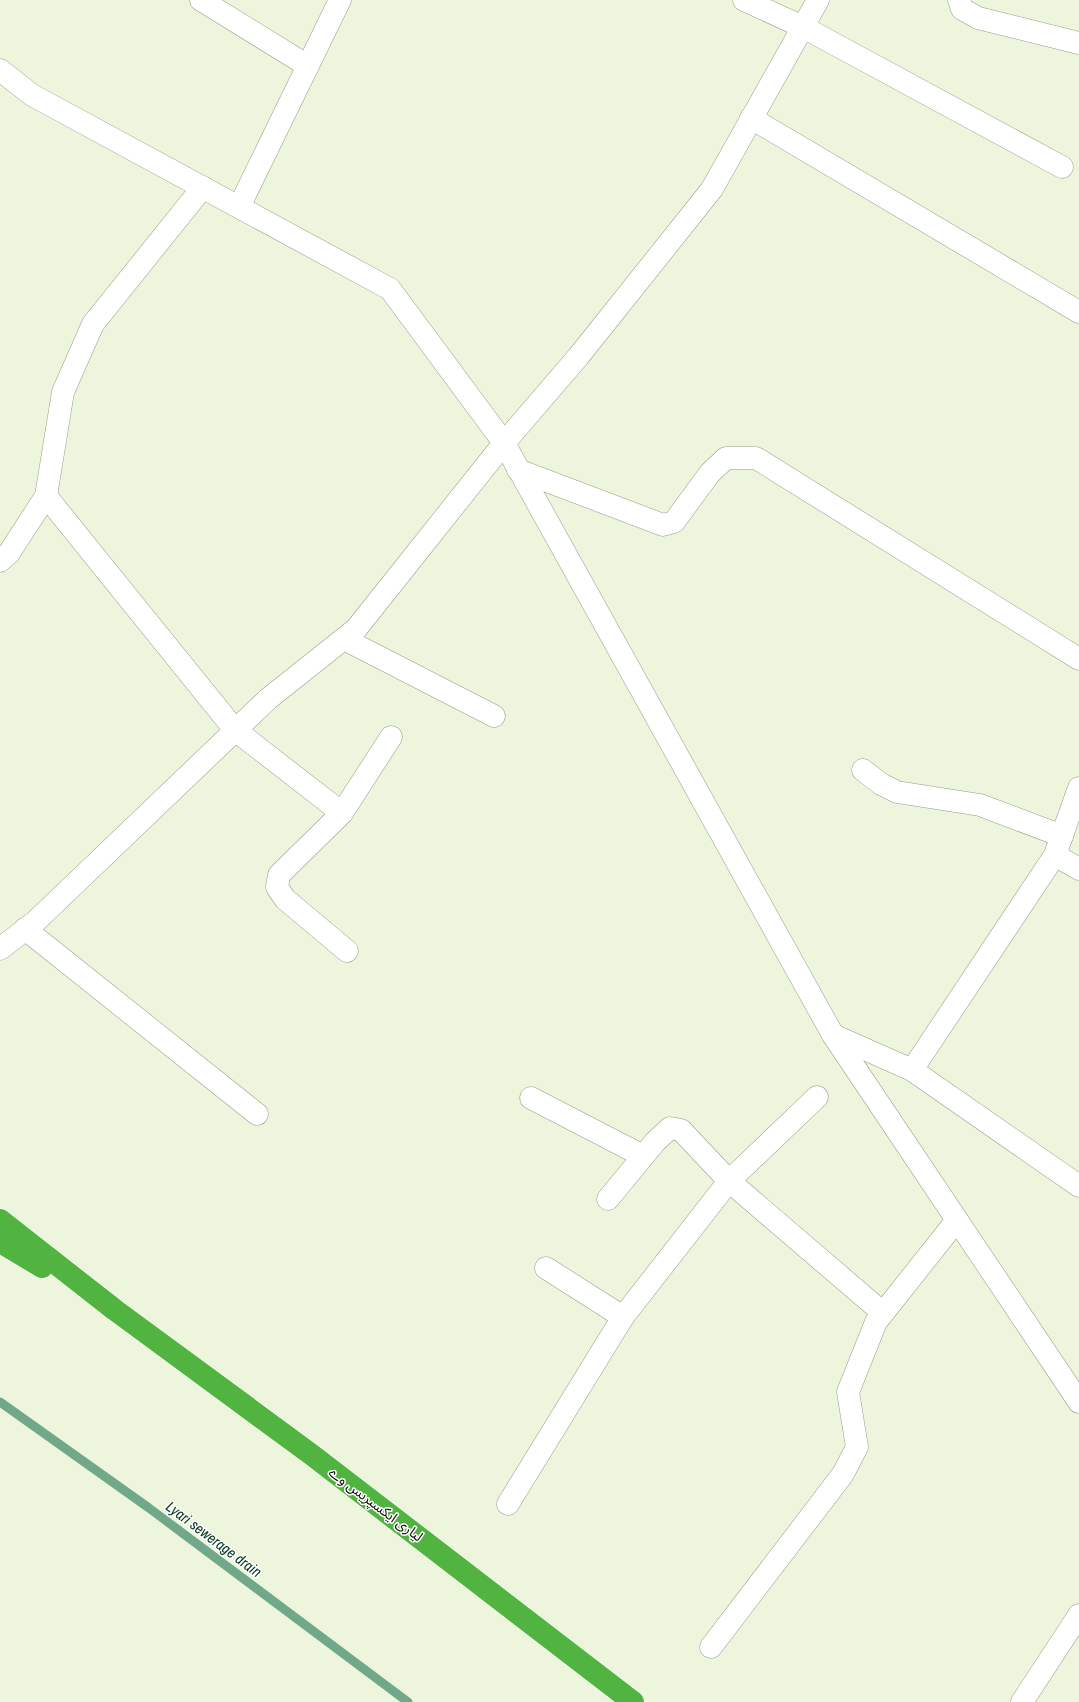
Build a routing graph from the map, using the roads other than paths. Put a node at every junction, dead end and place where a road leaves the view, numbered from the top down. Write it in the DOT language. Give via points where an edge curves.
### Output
graph roads {
  1 [pos="201,0"];
  2 [pos="340,0"];
  3 [pos="744,0"];
  4 [pos="818,0"];
  5 [pos="960,0"];
  6 [pos="803,27"];
  7 [pos="1079,43"];
  8 [pos="308,66"];
  9 [pos="0,70"];
  10 [pos="751,118"];
  11 [pos="1062,167"];
  12 [pos="203,187"];
  13 [pos="239,207"];
  14 [pos="1079,312"];
  15 [pos="504,443"];
  16 [pos="518,470"];
  17 [pos="46,496"];
  18 [pos="0,561"];
  19 [pos="344,639"];
  20 [pos="1079,659"];
  21 [pos="494,716"];
  22 [pos="235,730"];
  23 [pos="391,737"];
  24 [pos="863,770"];
  25 [pos="1079,788"];
  26 [pos="342,813"];
  27 [pos="1059,846"];
  28 [pos="1079,869"];
  29 [pos="25,930"];
  30 [pos="0,949"];
  31 [pos="347,951"];
  32 [pos="833,1035"];
  33 [pos="912,1070"];
  34 [pos="817,1097"];
  35 [pos="531,1098"];
  36 [pos="257,1114"];
  37 [pos="644,1156"];
  38 [pos="729,1181"];
  39 [pos="1079,1186"];
  40 [pos="608,1199"];
  41 [pos="0,1220"];
  42 [pos="957,1220"];
  43 [pos="0,1242"];
  44 [pos="546,1268"];
  45 [pos="115,1310"];
  46 [pos="883,1313"];
  47 [pos="623,1318"];
  48 [pos="1079,1402"];
  49 [pos="508,1504"];
  50 [pos="1079,1615"];
  51 [pos="711,1646"];
  52 [pos="633,1702"];
  53 [pos="1022,1702"];
  1 -- 8 [label="street"];
  2 -- 8 [label="street"];
  3 -- 6 [label="street"];
  4 -- 6 [label="street"];
  5 -- 7 [label="street" via="962,9 978,18"];
  6 -- 10 [label="street"];
  6 -- 11 [label="street"];
  8 -- 13 [label="street"];
  9 -- 12 [label="street" via="32,95"];
  10 -- 14 [label="street"];
  10 -- 15 [label="street" via="712,189 578,357"];
  12 -- 13 [label="street"];
  12 -- 17 [label="street" via="93,324 63,392"];
  13 -- 15 [label="street" via="390,289"];
  15 -- 16 [label="street"];
  15 -- 19 [label="street" via="356,629"];
  16 -- 20 [label="street" via="664,525 674,522 710,473 726,458 756,458"];
  16 -- 32 [label="street"];
  17 -- 18 [label="street" via="9,553"];
  17 -- 22 [label="street"];
  19 -- 21 [label="street"];
  19 -- 22 [label="street" via="268,699"];
  22 -- 26 [label="street"];
  22 -- 29 [label="street"];
  23 -- 26 [label="street"];
  24 -- 27 [label="street" via="897,792 980,805"];
  25 -- 27 [label="street"];
  26 -- 31 [label="street" via="279,875 277,887 285,899"];
  27 -- 28 [label="street"];
  27 -- 33 [label="street"];
  29 -- 30 [label="street"];
  29 -- 36 [label="street"];
  32 -- 33 [label="street"];
  32 -- 42 [label="street"];
  33 -- 39 [label="street"];
  34 -- 38 [label="street"];
  35 -- 37 [label="street"];
  37 -- 38 [label="street" via="670,1128 681,1130"];
  37 -- 40 [label="street"];
  38 -- 46 [label="street"];
  38 -- 47 [label="street"];
  41 -- 45 [label="highway"];
  42 -- 46 [label="street"];
  42 -- 48 [label="street"];
  43 -- 45 [label="highway"];
  44 -- 47 [label="street"];
  45 -- 52 [label="highway, لیاری ایکسپریس وے" via="312,1455"];
  46 -- 51 [label="street" via="876,1322 848,1392 857,1447 843,1474"];
  47 -- 49 [label="street"];
  50 -- 53 [label="street"];
}
